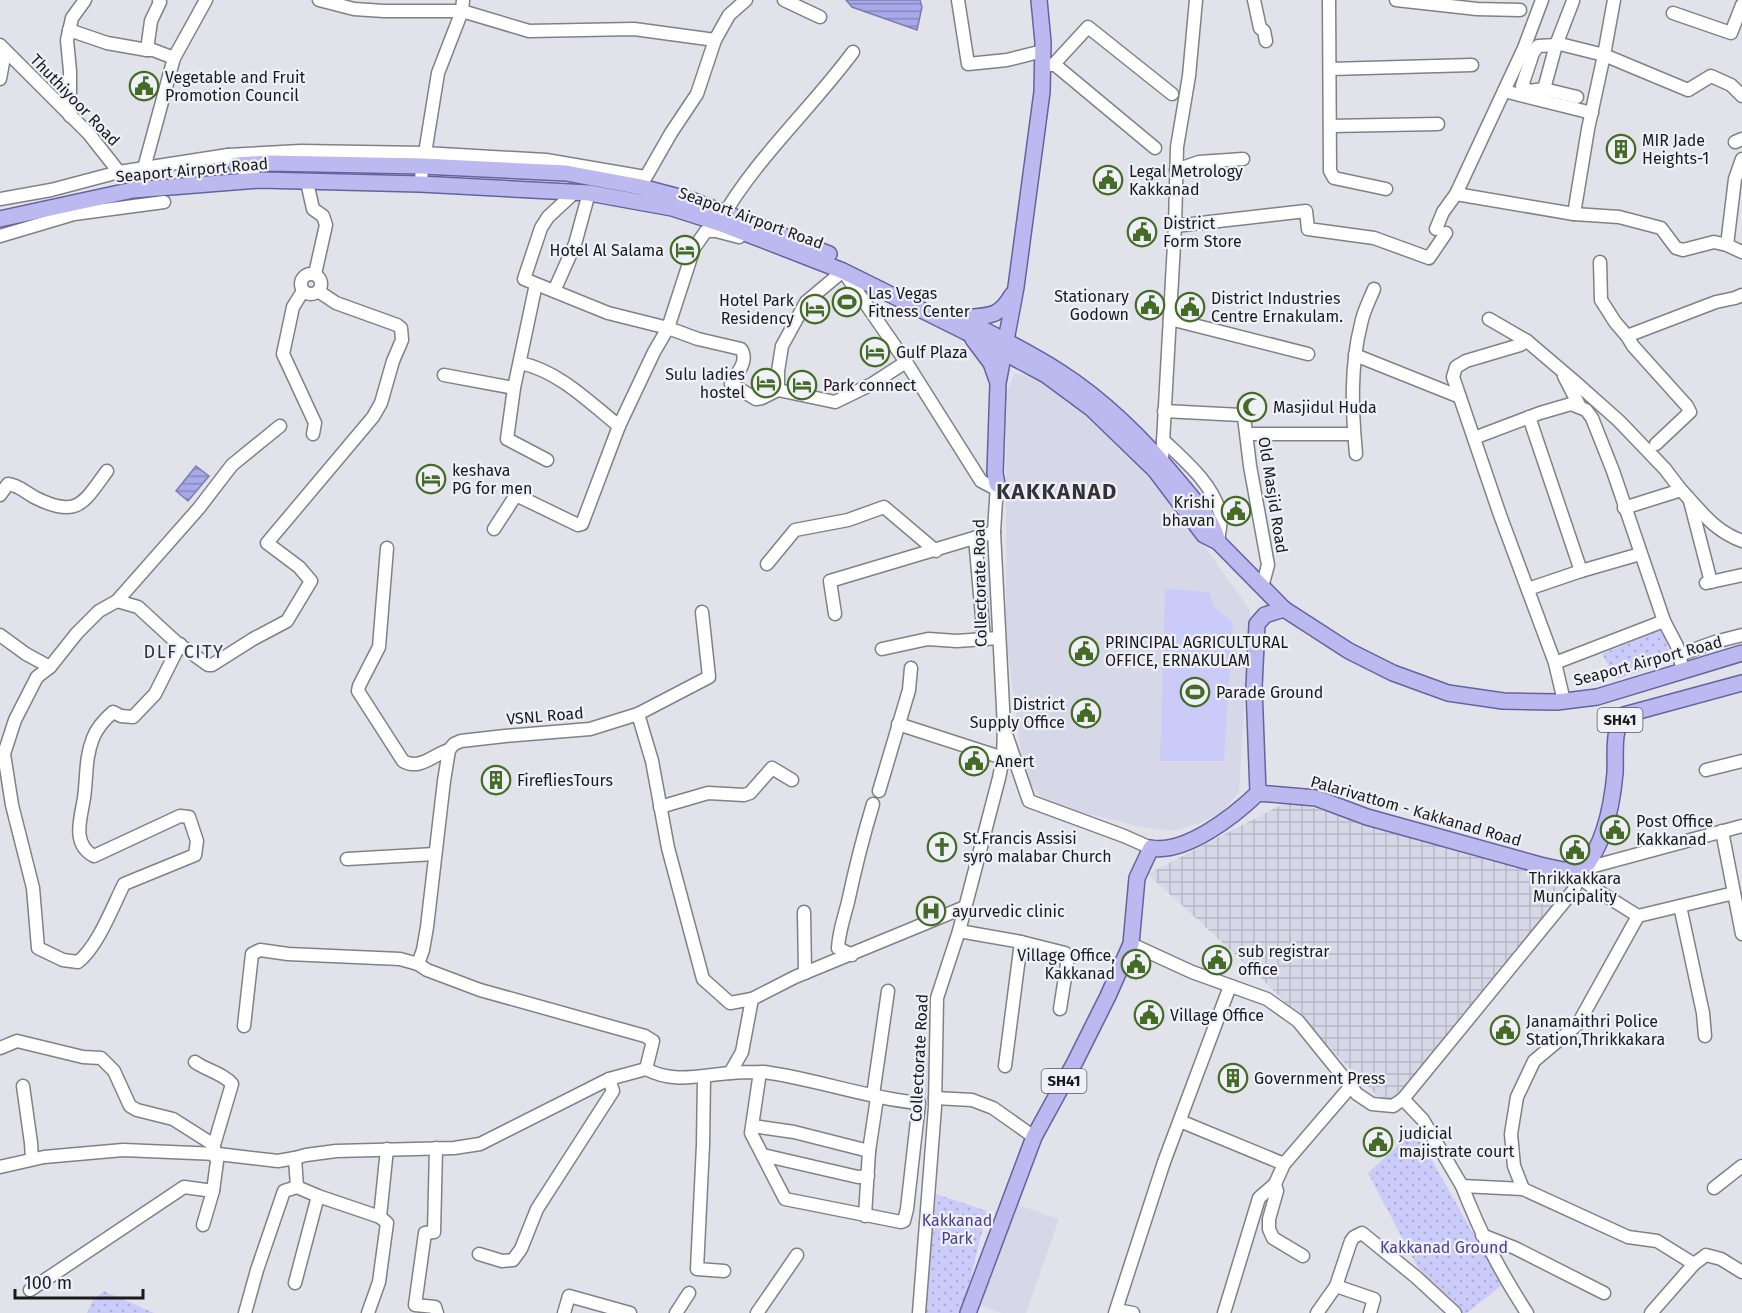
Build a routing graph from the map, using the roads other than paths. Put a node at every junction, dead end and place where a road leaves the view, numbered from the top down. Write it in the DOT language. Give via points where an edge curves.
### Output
graph roads {
  1 [pos="85,0"];
  2 [pos="159,0"];
  3 [pos="206,0"];
  4 [pos="319,0"];
  5 [pos="746,0"];
  6 [pos="784,0"];
  7 [pos="958,0"];
  8 [pos="1039,0"];
  9 [pos="1196,0"];
  10 [pos="1254,0"];
  11 [pos="1329,0"];
  12 [pos="1396,0"];
  13 [pos="1542,0"];
  14 [pos="1614,0"];
  15 [pos="1573,1"];
  16 [pos="1422,2"];
  17 [pos="1478,4"];
  18 [pos="463,5"];
  19 [pos="1742,5"];
  20 [pos="1520,10"];
  21 [pos="1673,13"];
  22 [pos="820,17"];
  23 [pos="69,30"];
  24 [pos="715,40"];
  25 [pos="1266,41"];
  26 [pos="1556,45"];
  27 [pos="3,49"];
  28 [pos="147,50"];
  29 [pos="1043,51"];
  30 [pos="853,52"];
  31 [pos="1604,55"];
  32 [pos="174,58"];
  33 [pos="1472,65"];
  34 [pos="1330,69"];
  35 [pos="0,79"];
  36 [pos="1544,89"];
  37 [pos="1504,91"];
  38 [pos="1172,94"];
  39 [pos="1742,96"];
  40 [pos="1577,98"];
  41 [pos="1592,113"];
  42 [pos="70,116"];
  43 [pos="1438,124"];
  44 [pos="1330,126"];
  45 [pos="1155,148"];
  46 [pos="423,159"];
  47 [pos="1243,159"];
  48 [pos="1742,159"];
  49 [pos="232,160"];
  50 [pos="144,168"];
  51 [pos="1176,170"];
  52 [pos="119,172"];
  53 [pos="260,180"];
  54 [pos="307,182"];
  55 [pos="643,182"];
  56 [pos="420,184"];
  57 [pos="1386,189"];
  58 [pos="582,192"];
  59 [pos="1456,195"];
  60 [pos="0,200"];
  61 [pos="164,202"];
  62 [pos="1574,214"];
  63 [pos="722,218"];
  64 [pos="0,219"];
  65 [pos="1175,226"];
  66 [pos="0,236"];
  67 [pos="756,238"];
  68 [pos="1727,245"];
  69 [pos="1742,252"];
  70 [pos="1600,262"];
  71 [pos="843,271"];
  72 [pos="315,274"];
  73 [pos="536,284"];
  74 [pos="1017,287"];
  75 [pos="1374,289"];
  76 [pos="303,291"];
  77 [pos="318,291"];
  78 [pos="554,291"];
  79 [pos="1742,295"];
  80 [pos="1170,319"];
  81 [pos="1489,319"];
  82 [pos="964,325"];
  83 [pos="668,328"];
  84 [pos="1627,336"];
  85 [pos="1527,341"];
  86 [pos="1008,348"];
  87 [pos="1308,354"];
  88 [pos="1355,355"];
  89 [pos="906,362"];
  90 [pos="520,363"];
  91 [pos="1563,371"];
  92 [pos="444,375"];
  93 [pos="1046,375"];
  94 [pos="1002,379"];
  95 [pos="514,388"];
  96 [pos="778,390"];
  97 [pos="1460,397"];
  98 [pos="1580,407"];
  99 [pos="1164,411"];
  100 [pos="1529,417"];
  101 [pos="280,426"];
  102 [pos="619,426"];
  103 [pos="313,434"];
  104 [pos="1247,434"];
  105 [pos="1354,434"];
  106 [pos="1473,438"];
  107 [pos="1163,440"];
  108 [pos="1656,444"];
  109 [pos="1356,454"];
  110 [pos="547,460"];
  111 [pos="1161,460"];
  112 [pos="107,471"];
  113 [pos="996,487"];
  114 [pos="1685,494"];
  115 [pos="0,495"];
  116 [pos="1624,508"];
  117 [pos="494,529"];
  118 [pos="994,532"];
  119 [pos="975,538"];
  120 [pos="1742,541"];
  121 [pos="1218,542"];
  122 [pos="387,548"];
  123 [pos="936,551"];
  124 [pos="1640,554"];
  125 [pos="767,564"];
  126 [pos="1581,571"];
  127 [pos="1742,574"];
  128 [pos="1262,587"];
  129 [pos="1528,589"];
  130 [pos="117,601"];
  131 [pos="1284,609"];
  132 [pos="702,612"];
  133 [pos="835,614"];
  134 [pos="1664,621"];
  135 [pos="0,634"];
  136 [pos="1742,635"];
  137 [pos="999,638"];
  138 [pos="984,639"];
  139 [pos="180,644"];
  140 [pos="882,649"];
  141 [pos="1742,653"];
  142 [pos="1679,655"];
  143 [pos="1555,663"];
  144 [pos="50,667"];
  145 [pos="911,668"];
  146 [pos="1683,671"];
  147 [pos="1742,683"];
  148 [pos="1689,696"];
  149 [pos="1564,701"];
  150 [pos="638,714"];
  151 [pos="898,724"];
  152 [pos="1004,727"];
  153 [pos="449,750"];
  154 [pos="1004,758"];
  155 [pos="1742,761"];
  156 [pos="1706,770"];
  157 [pos="792,780"];
  158 [pos="879,791"];
  159 [pos="1258,793"];
  160 [pos="873,804"];
  161 [pos="660,807"];
  162 [pos="1742,826"];
  163 [pos="1722,831"];
  164 [pos="1150,848"];
  165 [pos="435,854"];
  166 [pos="347,859"];
  167 [pos="1581,873"];
  168 [pos="1734,893"];
  169 [pos="1680,906"];
  170 [pos="965,907"];
  171 [pos="804,912"];
  172 [pos="1638,916"];
  173 [pos="959,931"];
  174 [pos="1742,934"];
  175 [pos="1021,942"];
  176 [pos="1131,944"];
  177 [pos="852,955"];
  178 [pos="418,964"];
  179 [pos="805,973"];
  180 [pos="1230,986"];
  181 [pos="888,991"];
  182 [pos="752,999"];
  183 [pos="1060,1009"];
  184 [pos="244,1026"];
  185 [pos="1705,1036"];
  186 [pos="0,1048"];
  187 [pos="195,1062"];
  188 [pos="1005,1066"];
  189 [pos="646,1069"];
  190 [pos="730,1072"];
  191 [pos="760,1072"];
  192 [pos="704,1077"];
  193 [pos="609,1079"];
  194 [pos="23,1086"];
  195 [pos="1351,1086"];
  196 [pos="875,1096"];
  197 [pos="935,1098"];
  198 [pos="1403,1099"];
  199 [pos="1180,1121"];
  200 [pos="753,1126"];
  201 [pos="1034,1137"];
  202 [pos="436,1148"];
  203 [pos="387,1149"];
  204 [pos="868,1151"];
  205 [pos="215,1152"];
  206 [pos="763,1155"];
  207 [pos="295,1158"];
  208 [pos="32,1159"];
  209 [pos="1284,1164"];
  210 [pos="1742,1166"];
  211 [pos="0,1167"];
  212 [pos="868,1176"];
  213 [pos="1275,1184"];
  214 [pos="1462,1186"];
  215 [pos="297,1187"];
  216 [pos="1714,1188"];
  217 [pos="1523,1189"];
  218 [pos="213,1191"];
  219 [pos="318,1196"];
  220 [pos="865,1216"];
  221 [pos="380,1217"];
  222 [pos="203,1225"];
  223 [pos="1482,1235"];
  224 [pos="479,1254"];
  225 [pos="797,1255"];
  226 [pos="1303,1256"];
  227 [pos="1694,1264"];
  228 [pos="724,1271"];
  229 [pos="1742,1272"];
  230 [pos="295,1283"];
  231 [pos="1335,1286"];
  232 [pos="30,1290"];
  233 [pos="689,1293"];
  234 [pos="1604,1293"];
  235 [pos="1116,1311"];
  236 [pos="245,1313"];
  237 [pos="368,1313"];
  238 [pos="437,1313"];
  239 [pos="564,1313"];
  240 [pos="630,1313"];
  241 [pos="676,1313"];
  242 [pos="757,1313"];
  243 [pos="919,1313"];
  244 [pos="968,1313"];
  245 [pos="1133,1313"];
  246 [pos="1224,1313"];
  247 [pos="1317,1313"];
  248 [pos="1370,1313"];
  249 [pos="1455,1313"];
  250 [pos="1527,1313"];
  251 [pos="1651,1313"];
  1 -- 23 [label="street"];
  2 -- 28 [label="street"];
  3 -- 32 [label="street"];
  4 -- 18 [label="street" via="354,9 384,11"];
  5 -- 24 [label="street" via="729,15"];
  6 -- 22 [label="street"];
  7 -- 29 [label="street" via="968,64"];
  8 -- 29 [label="main road"];
  9 -- 51 [label="street"];
  10 -- 25 [label="street"];
  11 -- 34 [label="street"];
  12 -- 16 [label="street"];
  13 -- 37 [label="street"];
  14 -- 31 [label="street"];
  15 -- 26 [label="street"];
  16 -- 17 [label="street"];
  17 -- 20 [label="street"];
  18 -- 24 [label="street" via="529,31 634,29"];
  18 -- 46 [label="street" via="438,73"];
  19 -- 21 [label="street" via="1731,33"];
  23 -- 28 [label="street" via="107,43"];
  23 -- 42 [label="street"];
  24 -- 55 [label="street" via="696,94"];
  26 -- 31 [label="street"];
  26 -- 36 [label="street"];
  26 -- 36 [label="street" via="1538,46 1522,86 1529,91"];
  27 -- 35 [label="street"];
  27 -- 42 [label="street, Thuthiyoor Road"];
  28 -- 32 [label="street"];
  29 -- 74 [label="main road" via="1042,92"];
  30 -- 63 [label="street" via="764,158"];
  31 -- 39 [label="street" via="1688,90 1711,76 1731,85"];
  31 -- 41 [label="street"];
  32 -- 50 [label="street"];
  33 -- 34 [label="street"];
  34 -- 44 [label="street"];
  36 -- 40 [label="street"];
  37 -- 41 [label="street"];
  37 -- 59 [label="street"];
  38 -- 45 [label="street" via="1088,27 1053,65"];
  41 -- 62 [label="street"];
  42 -- 52 [label="street, Thuthiyoor Road"];
  43 -- 44 [label="street"];
  44 -- 57 [label="street" via="1330,171 1334,178"];
  46 -- 49 [label="main road, Seaport Airport Road" via="269,163"];
  46 -- 55 [label="main road, Seaport Airport Road"];
  46 -- 56 [label="street"];
  47 -- 51 [label="street" via="1199,162"];
  48 -- 68 [label="street" via="1735,179"];
  49 -- 50 [label="street, Thuthiyoor Road"];
  49 -- 53 [label="street"];
  50 -- 52 [label="street, Thuthiyoor Road"];
  51 -- 65 [label="street"];
  52 -- 60 [label="street"];
  53 -- 54 [label="main road, Seaport Airport Road"];
  53 -- 64 [label="main road, Seaport Airport Road" via="133,190"];
  54 -- 56 [label="main road, Seaport Airport Road"];
  54 -- 72 [label="street" via="313,209 323,216 326,225"];
  55 -- 63 [label="main road, Seaport Airport Road" via="691,200"];
  56 -- 58 [label="main road, Seaport Airport Road"];
  58 -- 63 [label="main road, Seaport Airport Road"];
  58 -- 73 [label="street" via="548,217 541,228 524,279"];
  58 -- 78 [label="street" via="575,244"];
  59 -- 62 [label="street"];
  59 -- 65 [label="street" via="1443,212 1441,231 1429,258 1374,238 1308,229 1306,211"];
  61 -- 66 [label="street" via="74,214"];
  62 -- 68 [label="street" via="1619,217 1661,228 1676,248 1683,250 1714,242"];
  63 -- 67 [label="main road, Seaport Airport Road"];
  63 -- 82 [label="main road, Seaport Airport Road" via="834,257"];
  65 -- 80 [label="street"];
  67 -- 71 [label="main road, Seaport Airport Road"];
  67 -- 83 [label="street" via="706,231 694,248"];
  68 -- 69 [label="street"];
  70 -- 84 [label="street" via="1601,300"];
  71 -- 82 [label="main road, Seaport Airport Road"];
  71 -- 89 [label="street"];
  71 -- 96 [label="street" via="806,302 782,346"];
  72 -- 76 [label="street" via="301,281"];
  72 -- 77 [label="street" via="321,282"];
  73 -- 78 [label="street"];
  73 -- 90 [label="street"];
  74 -- 82 [label="main road" via="1004,309"];
  74 -- 86 [label="main road"];
  75 -- 88 [label="street" via="1361,323"];
  76 -- 77 [label="street"];
  76 -- 103 [label="street" via="293,306 283,354 315,423"];
  77 -- 139 [label="street" via="336,303 401,328 381,403 267,543 311,581 287,621 212,665"];
  78 -- 83 [label="street" via="608,313"];
  79 -- 84 [label="street"];
  80 -- 87 [label="street"];
  80 -- 99 [label="street"];
  81 -- 85 [label="street"];
  82 -- 86 [label="main road, Seaport Airport Road"];
  82 -- 94 [label="main road"];
  83 -- 96 [label="street" via="741,350 744,362 731,384 749,396 762,398"];
  83 -- 102 [label="street"];
  84 -- 108 [label="street" via="1690,412"];
  85 -- 91 [label="street"];
  85 -- 97 [label="street" via="1456,367 1453,377"];
  86 -- 93 [label="main road, Seaport Airport Road"];
  86 -- 94 [label="main road"];
  86 -- 111 [label="main road, Seaport Airport Road" via="1061,372"];
  88 -- 97 [label="street"];
  88 -- 105 [label="street"];
  89 -- 96 [label="street" via="835,402"];
  89 -- 113 [label="street" via="981,481"];
  90 -- 95 [label="street"];
  90 -- 102 [label="street" via="559,379"];
  91 -- 98 [label="street"];
  91 -- 114 [label="street" via="1619,421"];
  92 -- 95 [label="street"];
  93 -- 94 [label="main road" via="1020,369"];
  93 -- 121 [label="main road, Seaport Airport Road" via="1092,409 1155,470 1204,535"];
  94 -- 113 [label="main road" via="1000,473"];
  95 -- 110 [label="street" via="507,439"];
  97 -- 106 [label="street"];
  98 -- 100 [label="street" via="1571,405"];
  98 -- 116 [label="street" via="1592,418"];
  99 -- 104 [label="street, Old Masjid Road" via="1241,415"];
  99 -- 107 [label="street"];
  100 -- 106 [label="street"];
  100 -- 126 [label="street"];
  101 -- 130 [label="street" via="232,465"];
  102 -- 117 [label="street" via="582,525 516,495"];
  104 -- 105 [label="street"];
  104 -- 128 [label="street, Old Masjid Road" via="1268,565"];
  105 -- 109 [label="street"];
  106 -- 129 [label="street"];
  107 -- 111 [label="street"];
  107 -- 121 [label="street" via="1200,477 1215,501 1221,515"];
  111 -- 121 [label="main road, Seaport Airport Road" via="1215,527"];
  112 -- 115 [label="street" via="84,503 65,508 37,499 14,485 8,484"];
  113 -- 118 [label="street, Collectorate Road"];
  114 -- 116 [label="street"];
  114 -- 120 [label="street" via="1721,532"];
  114 -- 127 [label="street" via="1709,582"];
  116 -- 124 [label="street"];
  118 -- 119 [label="street"];
  118 -- 137 [label="street, Collectorate Road"];
  119 -- 123 [label="street"];
  119 -- 138 [label="street"];
  121 -- 128 [label="main road, Seaport Airport Road"];
  122 -- 153 [label="street, VSNL Road" via="379,647 358,691 403,760 426,762"];
  123 -- 125 [label="street" via="884,507 848,520 795,530"];
  123 -- 133 [label="street" via="830,581"];
  124 -- 126 [label="street"];
  124 -- 134 [label="street"];
  126 -- 129 [label="street"];
  128 -- 131 [label="main road, Seaport Airport Road"];
  129 -- 143 [label="street"];
  130 -- 139 [label="street" via="138,607"];
  130 -- 144 [label="street" via="84,625"];
  131 -- 149 [label="main road, Seaport Airport Road" via="1349,651 1392,673 1448,693 1503,700"];
  131 -- 159 [label="main road" via="1265,615 1257,624 1254,730"];
  132 -- 150 [label="street, VSNL Road" via="709,677"];
  134 -- 142 [label="street"];
  134 -- 143 [label="street"];
  135 -- 144 [label="street"];
  136 -- 142 [label="street"];
  137 -- 138 [label="street"];
  137 -- 152 [label="street, Collectorate Road"];
  138 -- 140 [label="street" via="928,639"];
  139 -- 144 [label="street" via="155,694 133,717 113,712 94,736 86,760 78,825 80,841 94,856 180,816 189,817 198,841 195,855 124,884 86,956 78,962 63,960 38,948 33,888 4,754 15,720 38,677"];
  141 -- 146 [label="main road, Seaport Airport Road"];
  142 -- 146 [label="street"];
  143 -- 149 [label="street"];
  145 -- 151 [label="street"];
  146 -- 148 [label="main road"];
  146 -- 149 [label="main road, Seaport Airport Road" via="1597,697"];
  147 -- 148 [label="main road, SH41"];
  148 -- 167 [label="main road, SH41" via="1630,712 1620,720 1606,825 1594,856"];
  150 -- 153 [label="street, VSNL Road" via="590,729 461,741"];
  150 -- 161 [label="street"];
  151 -- 154 [label="street"];
  151 -- 158 [label="street"];
  152 -- 154 [label="street, Collectorate Road"];
  152 -- 164 [label="street" via="1029,801"];
  153 -- 165 [label="street"];
  154 -- 170 [label="street, Collectorate Road"];
  155 -- 156 [label="street"];
  157 -- 161 [label="street" via="772,768 750,793 708,793"];
  159 -- 164 [label="main road" via="1230,818 1198,838 1160,849"];
  159 -- 167 [label="main road, Palarivattom - Kakkanad Road" via="1316,798 1367,817"];
  160 -- 177 [label="street" via="839,933 838,948"];
  161 -- 182 [label="street" via="703,979 730,1003"];
  162 -- 163 [label="street"];
  163 -- 167 [label="street"];
  163 -- 168 [label="street"];
  164 -- 176 [label="main road, SH41" via="1137,878"];
  165 -- 166 [label="street"];
  165 -- 178 [label="street" via="425,939"];
  167 -- 172 [label="street" via="1595,889"];
  167 -- 198 [label="street" via="1573,891"];
  168 -- 169 [label="street"];
  168 -- 174 [label="street"];
  169 -- 172 [label="street"];
  169 -- 185 [label="street"];
  170 -- 173 [label="street, Collectorate Road"];
  170 -- 177 [label="street"];
  171 -- 179 [label="street"];
  172 -- 217 [label="street" via="1578,1024 1534,1061 1517,1097 1512,1145 1514,1166"];
  173 -- 175 [label="street"];
  173 -- 197 [label="street, Collectorate Road" via="937,998"];
  175 -- 183 [label="street" via="1065,953 1068,958"];
  175 -- 188 [label="street"];
  176 -- 180 [label="street"];
  176 -- 201 [label="main road, SH41"];
  177 -- 179 [label="street"];
  178 -- 184 [label="street" via="400,959 260,950 250,960"];
  178 -- 189 [label="street" via="480,990 645,1036 653,1041"];
  179 -- 182 [label="street"];
  180 -- 195 [label="street" via="1267,999 1298,1021"];
  180 -- 199 [label="street"];
  181 -- 196 [label="street"];
  182 -- 190 [label="street" via="742,1052"];
  186 -- 205 [label="street" via="17,1041 101,1058 114,1071 130,1106 173,1119"];
  187 -- 205 [label="street" via="232,1084"];
  189 -- 192 [label="street" via="658,1075"];
  189 -- 193 [label="street"];
  190 -- 191 [label="street"];
  190 -- 192 [label="street"];
  191 -- 196 [label="street"];
  191 -- 200 [label="street"];
  192 -- 228 [label="street" via="697,1269"];
  193 -- 202 [label="street" via="480,1144"];
  193 -- 224 [label="street" via="613,1091 537,1209 513,1260"];
  194 -- 208 [label="street"];
  195 -- 198 [label="street" via="1372,1104 1393,1106"];
  195 -- 209 [label="street"];
  196 -- 204 [label="street"];
  196 -- 220 [label="street" via="919,1103 906,1218 902,1222"];
  197 -- 201 [label="street" via="972,1100 993,1108"];
  197 -- 243 [label="street, Collectorate Road"];
  198 -- 214 [label="street" via="1423,1120"];
  199 -- 209 [label="street"];
  199 -- 235 [label="street"];
  200 -- 204 [label="street"];
  200 -- 206 [label="street" via="752,1134"];
  201 -- 244 [label="main road, SH41"];
  202 -- 203 [label="street"];
  202 -- 238 [label="street" via="434,1232 425,1233 415,1305 435,1307"];
  203 -- 207 [label="street"];
  203 -- 221 [label="street"];
  204 -- 212 [label="street"];
  205 -- 207 [label="street" via="278,1161"];
  205 -- 208 [label="street" via="123,1150"];
  205 -- 218 [label="street"];
  206 -- 212 [label="street"];
  206 -- 220 [label="street" via="785,1199"];
  207 -- 215 [label="street"];
  208 -- 211 [label="street"];
  209 -- 213 [label="street"];
  210 -- 216 [label="street"];
  212 -- 220 [label="street"];
  213 -- 226 [label="street" via="1269,1229 1273,1238"];
  213 -- 246 [label="street" via="1259,1198"];
  214 -- 217 [label="street"];
  214 -- 223 [label="street"];
  215 -- 219 [label="street"];
  215 -- 236 [label="street" via="284,1191"];
  217 -- 227 [label="street" via="1629,1237 1657,1241"];
  218 -- 222 [label="street"];
  218 -- 232 [label="street" via="184,1187"];
  219 -- 221 [label="street"];
  219 -- 230 [label="street"];
  221 -- 237 [label="street" via="387,1223 379,1282"];
  223 -- 234 [label="street"];
  223 -- 250 [label="street"];
  225 -- 242 [label="street"];
  227 -- 229 [label="street" via="1706,1255"];
  227 -- 251 [label="street"];
  231 -- 247 [label="street"];
  231 -- 248 [label="street" via="1374,1299"];
  231 -- 249 [label="street" via="1351,1241 1362,1233"];
  233 -- 241 [label="street"];
  235 -- 245 [label="street"];
  239 -- 240 [label="street" via="569,1296"];
}
